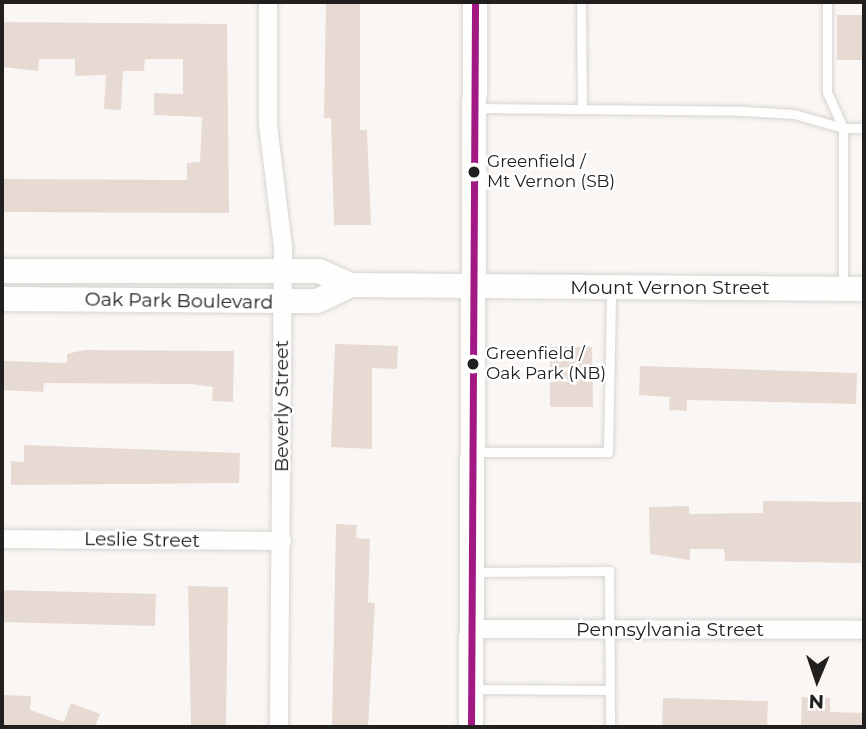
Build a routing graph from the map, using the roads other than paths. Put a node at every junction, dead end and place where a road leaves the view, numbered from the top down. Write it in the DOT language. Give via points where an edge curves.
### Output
graph roads {
  1 [pos="268,2"];
  2 [pos="475,2"];
  3 [pos="581,2"];
  4 [pos="827,2"];
  5 [pos="582,107"];
  6 [pos="477,108"];
  7 [pos="843,128"];
  8 [pos="864,128"];
  9 [pos="2,271"];
  10 [pos="282,271"];
  11 [pos="351,285"];
  12 [pos="475,286"];
  13 [pos="611,287"];
  14 [pos="854,289"];
  15 [pos="2,299"];
  16 [pos="283,302"];
  17 [pos="475,452"];
  18 [pos="2,539"];
  19 [pos="282,541"];
  20 [pos="476,572"];
  21 [pos="475,629"];
  22 [pos="610,630"];
  23 [pos="864,630"];
  24 [pos="475,688"];
  25 [pos="610,690"];
  26 [pos="279,727"];
  27 [pos="471,727"];
  28 [pos="610,727"];
  1 -- 10 [label="street, Beverly Street" via="268,125"];
  2 -- 6 [label="street"];
  3 -- 5 [label="lane"];
  4 -- 7 [label="lane" via="827,92"];
  5 -- 6 [label="lane"];
  5 -- 7 [label="lane" via="794,114"];
  6 -- 12 [label="street"];
  7 -- 8 [label="lane"];
  7 -- 14 [label="lane"];
  9 -- 10 [label="street, Oak Park Boulevard"];
  10 -- 11 [label="street, Oak Park Boulevard" via="319,271"];
  10 -- 16 [label="street, Beverly Street"];
  11 -- 12 [label="street, Oak Park Boulevard"];
  11 -- 16 [label="street, Oak Park Boulevard" via="317,302"];
  12 -- 13 [label="street, Mount Vernon Street"];
  12 -- 17 [label="street"];
  13 -- 14 [label="street, Mount Vernon Street"];
  13 -- 17 [label="lane" via="608,452"];
  15 -- 16 [label="street, Oak Park Boulevard"];
  16 -- 19 [label="street, Beverly Street"];
  17 -- 20 [label="street"];
  18 -- 19 [label="street, Leslie Street"];
  19 -- 26 [label="street, Beverly Street"];
  20 -- 21 [label="street"];
  20 -- 22 [label="lane" via="609,571"];
  21 -- 22 [label="street, Pennsylvania Street"];
  21 -- 24 [label="street"];
  22 -- 23 [label="street, Pennsylvania Street"];
  22 -- 25 [label="lane"];
  24 -- 25 [label="lane"];
  24 -- 27 [label="street"];
  25 -- 28 [label="lane"];
}
